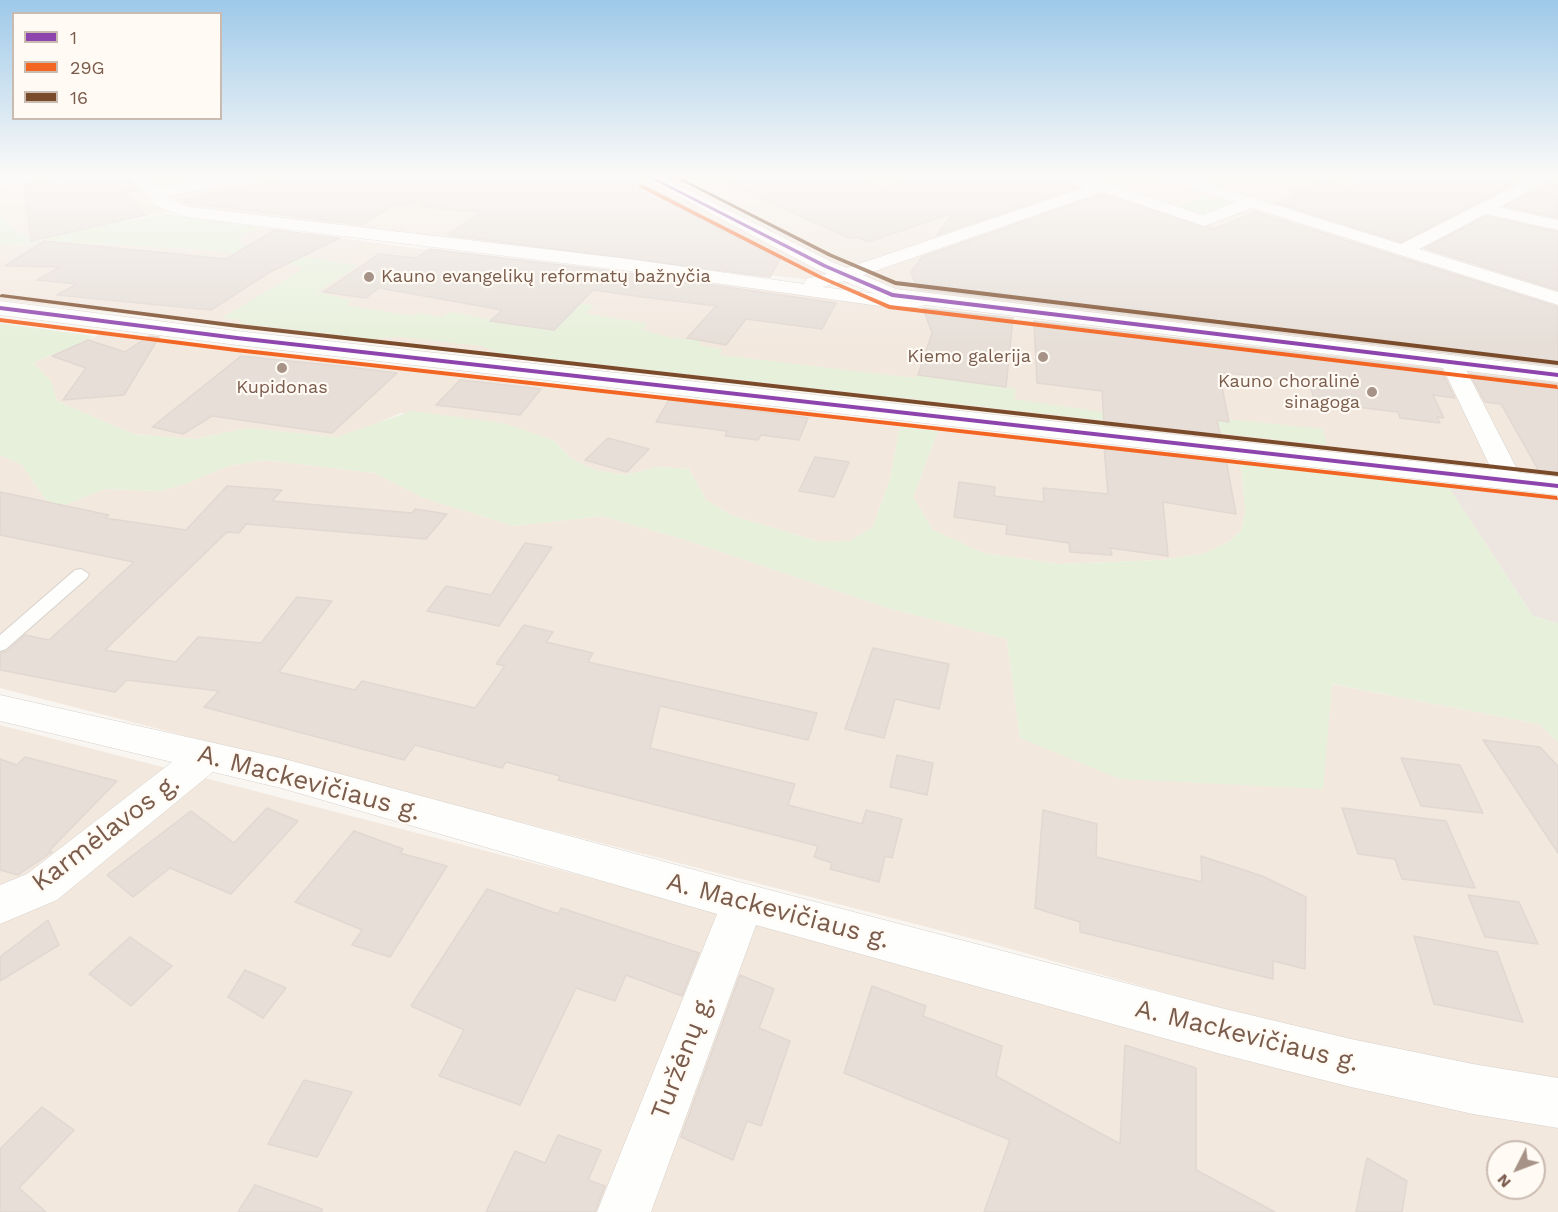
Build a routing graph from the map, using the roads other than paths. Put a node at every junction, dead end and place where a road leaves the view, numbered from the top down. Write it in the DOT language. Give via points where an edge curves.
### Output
graph roads {
  1 [pos="346,232"];
  2 [pos="761,232"];
  3 [pos="972,232"];
  4 [pos="1371,232"];
  5 [pos="1450,232"];
  6 [pos="1413,244"];
  7 [pos="845,275"];
  8 [pos="771,284"];
  9 [pos="1558,289"];
  10 [pos="1558,299"];
  11 [pos="918,301"];
  12 [pos="0,308"];
  13 [pos="1451,362"];
  14 [pos="1558,375"];
  15 [pos="1510,481"];
  16 [pos="1558,486"];
  17 [pos="81,574"];
  18 [pos="0,645"];
  19 [pos="0,708"];
  20 [pos="208,754"];
  21 [pos="743,902"];
  22 [pos="0,905"];
  23 [pos="1558,1103"];
  24 [pos="624,1212"];
  1 -- 8 [label="street"];
  2 -- 7 [label="main road"];
  3 -- 7 [label="street"];
  4 -- 6 [label="street"];
  5 -- 6 [label="street"];
  6 -- 9 [label="street"];
  6 -- 10 [label="street"];
  7 -- 8 [label="street" via="822,283"];
  7 -- 11 [label="main road" via="892,296"];
  8 -- 11 [label="street" via="894,302"];
  11 -- 13 [label="main road"];
  12 -- 15 [label="main road"];
  13 -- 14 [label="main road"];
  13 -- 15 [label="street"];
  15 -- 16 [label="main road"];
  17 -- 18 [label="lane"];
  19 -- 20 [label="street, A. Mackevičiaus g."];
  20 -- 21 [label="street, A. Mackevičiaus g."];
  20 -- 22 [label="street, Karmėlavos g." via="42,887"];
  21 -- 23 [label="street, A. Mackevičiaus g." via="1329,1058"];
  21 -- 24 [label="street, Turžėnų g."];
}
